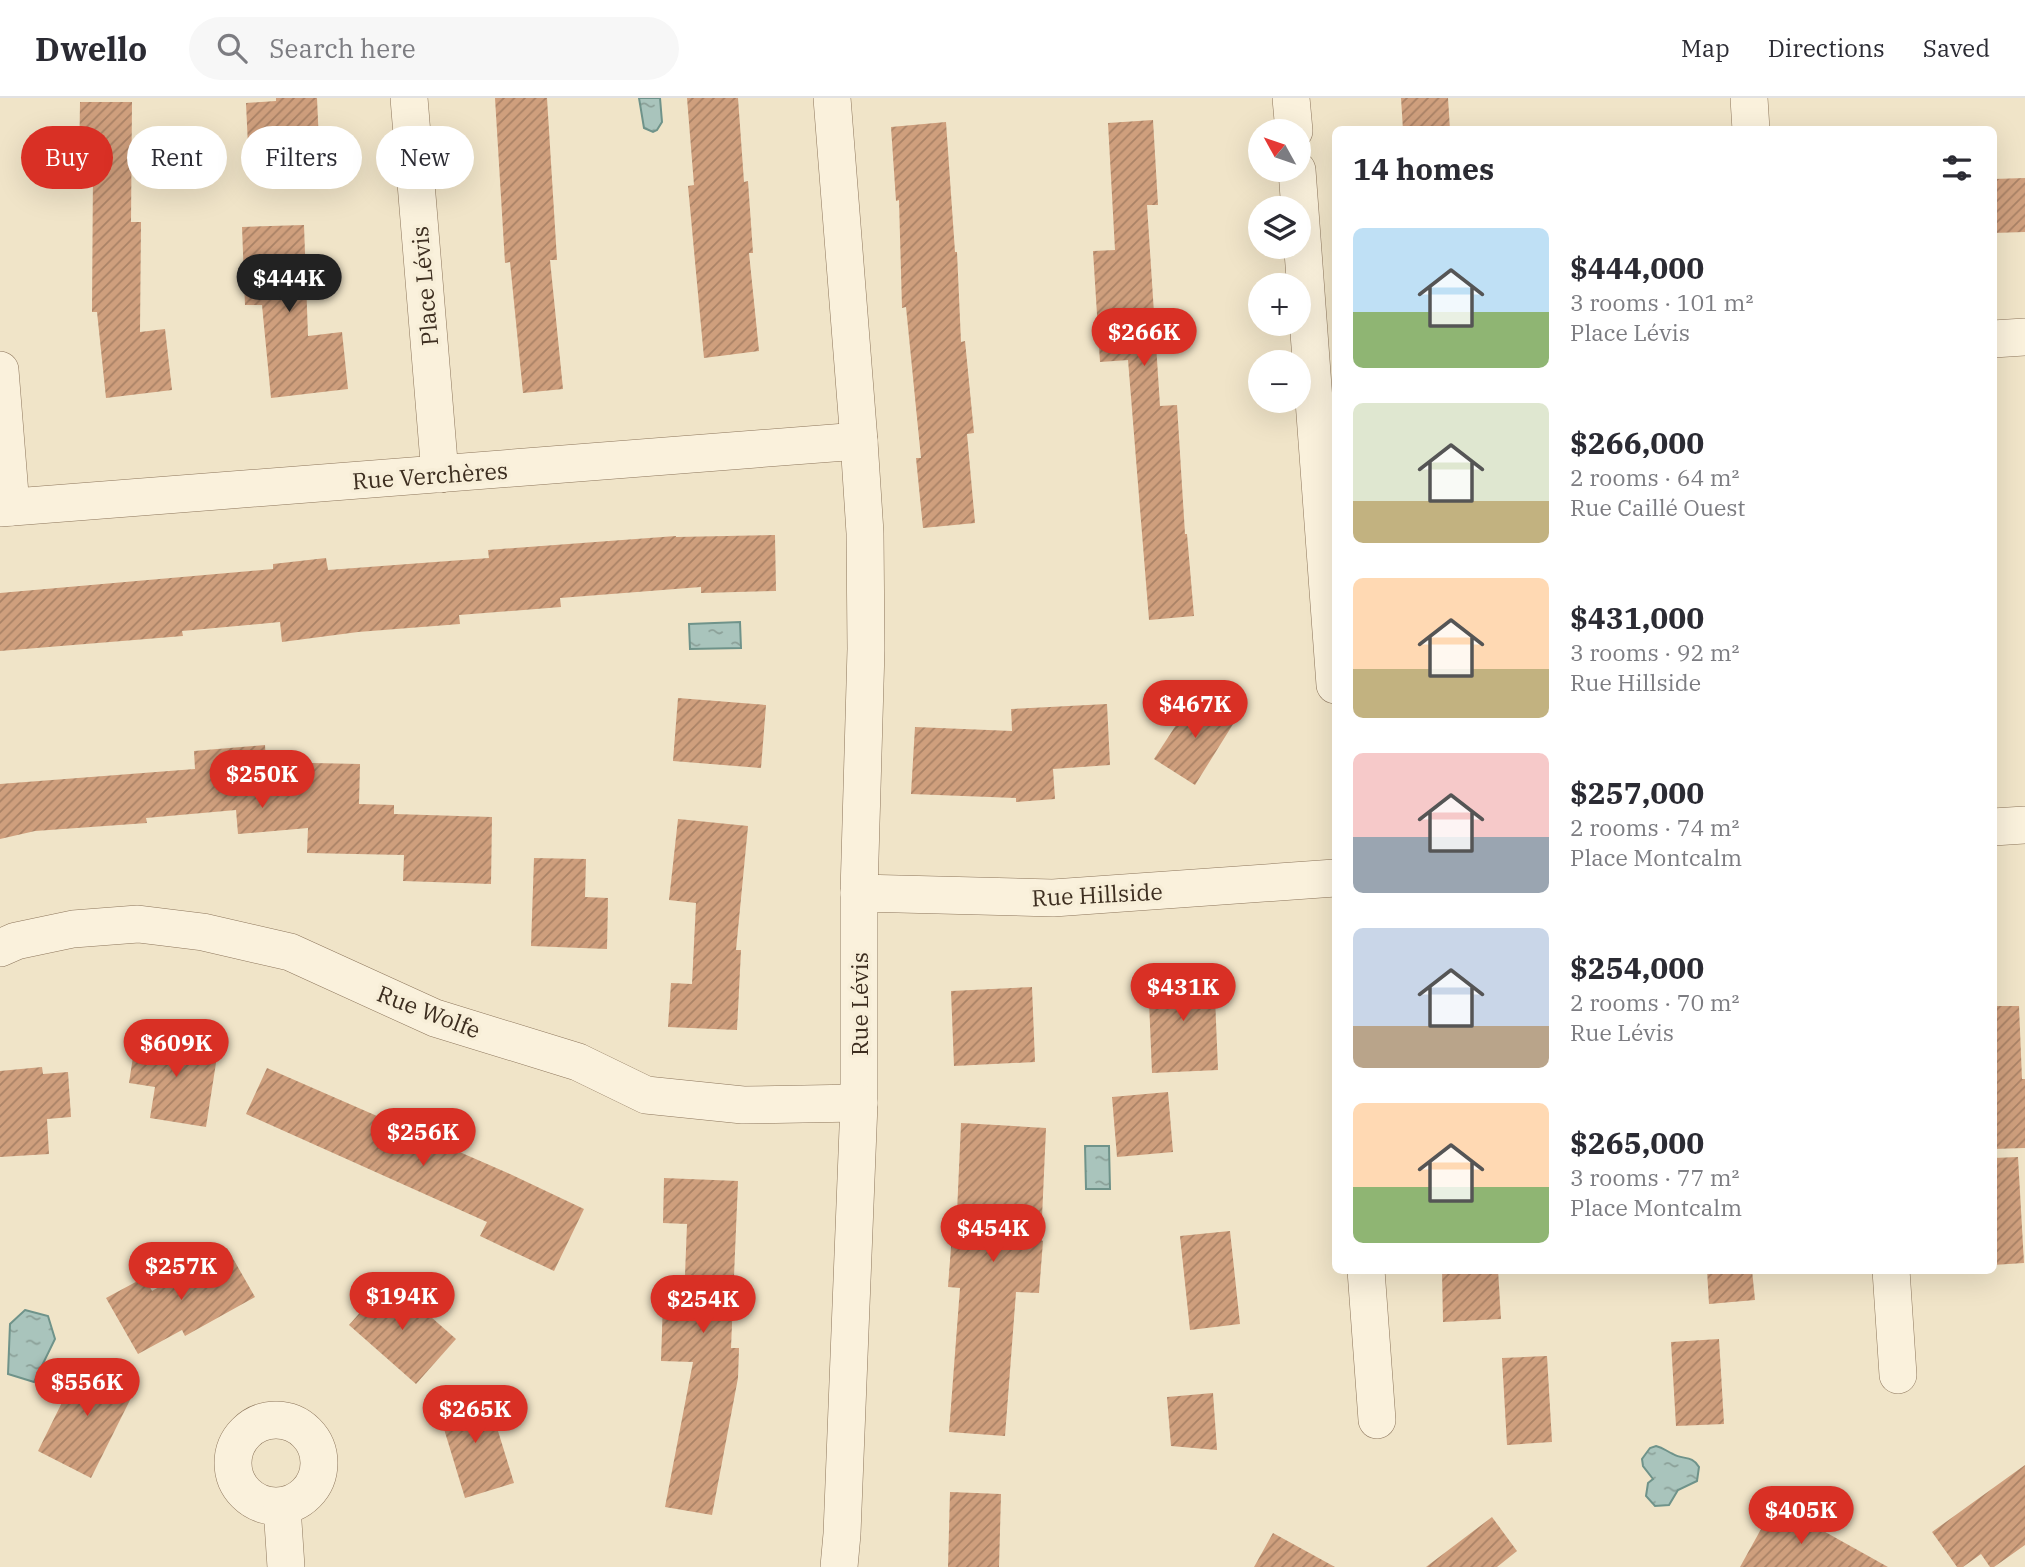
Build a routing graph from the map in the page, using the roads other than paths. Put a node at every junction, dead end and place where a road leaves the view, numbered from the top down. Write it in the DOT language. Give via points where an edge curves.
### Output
graph roads {
  1 [pos="409,98"];
  2 [pos="832,98"];
  3 [pos="1291,98"];
  4 [pos="1749,98"];
  5 [pos="1293,119"];
  6 [pos="1751,126"];
  7 [pos="1298,182"];
  8 [pos="2025,337"];
  9 [pos="1997,339"];
  10 [pos="0,370"];
  11 [pos="1324,390"];
  12 [pos="859,441"];
  13 [pos="440,474"];
  14 [pos="6,508"];
  15 [pos="1332,605"];
  16 [pos="2025,825"];
  17 [pos="1997,827"];
  18 [pos="1332,878"];
  19 [pos="859,893"];
  20 [pos="0,948"];
  21 [pos="859,1103"];
  22 [pos="1366,1274"];
  23 [pos="1891,1274"];
  24 [pos="1898,1375"];
  25 [pos="1377,1420"];
  26 [pos="282,1507"];
  27 [pos="286,1567"];
  28 [pos="839,1567"];
  1 -- 13 [label="street, Place Lévis"];
  2 -- 12 [label="street"];
  3 -- 5 [label="street"];
  4 -- 6 [label="street"];
  7 -- 11 [label="street"];
  8 -- 9 [label="street"];
  10 -- 14 [label="street"];
  11 -- 15 [label="street"];
  12 -- 13 [label="street, Rue Verchères"];
  12 -- 19 [label="street, Rue Lévis" via="866,649"];
  13 -- 14 [label="street, Rue Verchères"];
  16 -- 17 [label="street"];
  18 -- 19 [label="street, Rue Hillside" via="1053,898"];
  19 -- 21 [label="street, Rue Lévis"];
  20 -- 21 [label="street, Rue Wolfe" via="73,929 138,924 203,932 290,952 435,1018 578,1062 646,1095 743,1105"];
  21 -- 28 [label="street, Rue Lévis"];
  22 -- 25 [label="street"];
  23 -- 24 [label="street"];
  26 -- 27 [label="street"];
}
